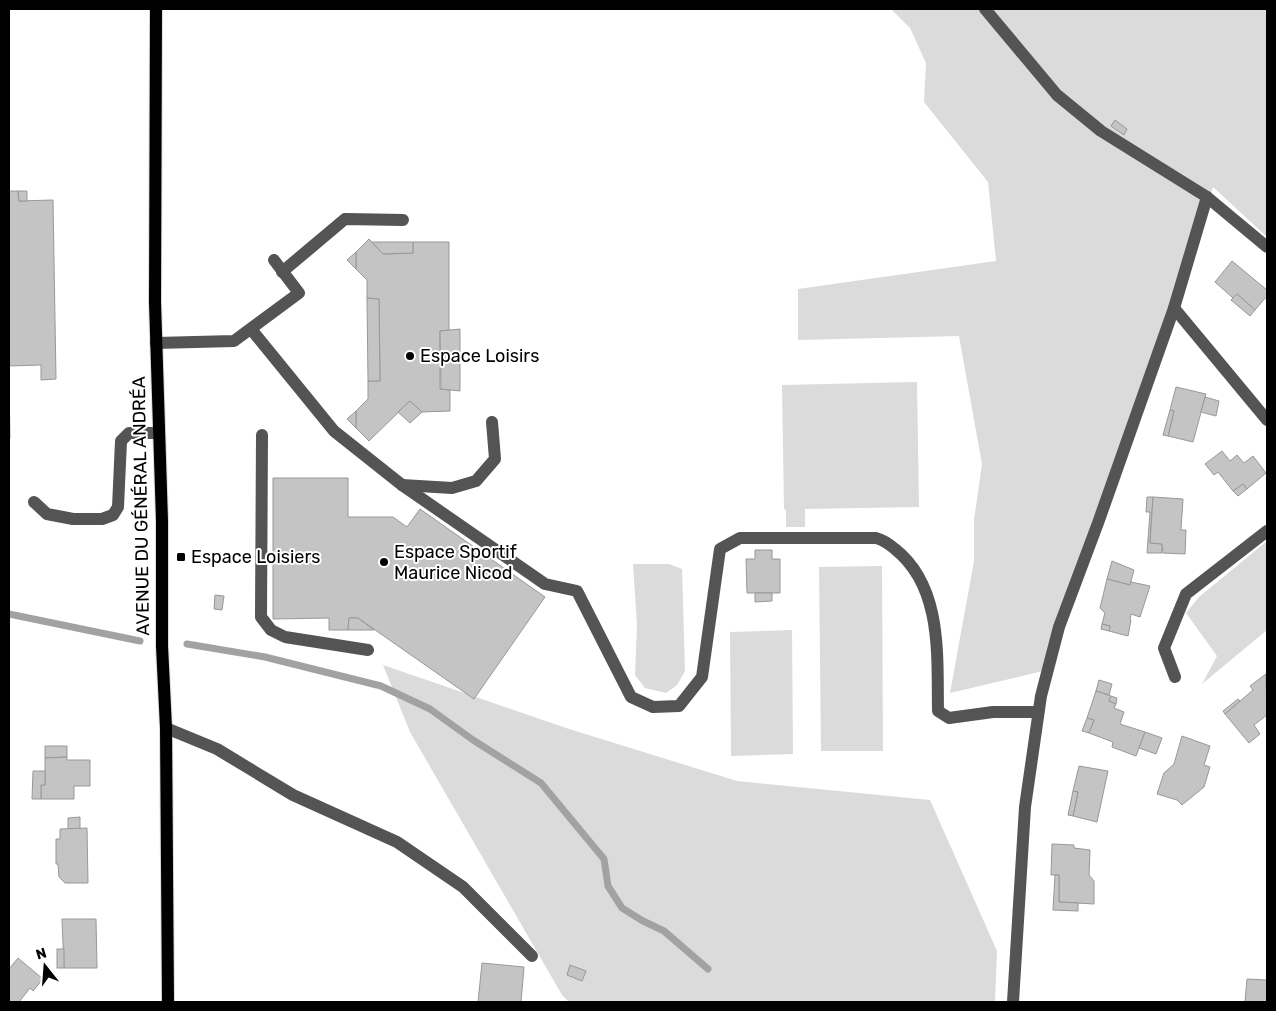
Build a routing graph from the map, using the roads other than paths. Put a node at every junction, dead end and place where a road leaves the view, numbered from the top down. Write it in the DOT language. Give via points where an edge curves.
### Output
graph roads {
  1 [pos="156,9"];
  2 [pos="985,9"];
  3 [pos="1207,197"];
  4 [pos="403,220"];
  5 [pos="1267,247"];
  6 [pos="274,260"];
  7 [pos="282,272"];
  8 [pos="1174,308"];
  9 [pos="251,329"];
  10 [pos="156,343"];
  11 [pos="1267,420"];
  12 [pos="492,422"];
  13 [pos="158,433"];
  14 [pos="262,435"];
  15 [pos="402,485"];
  16 [pos="34,502"];
  17 [pos="1267,531"];
  18 [pos="368,650"];
  19 [pos="1176,677"];
  20 [pos="1038,712"];
  21 [pos="166,728"];
  22 [pos="532,956"];
  23 [pos="168,1002"];
  24 [pos="1013,1002"];
  1 -- 10 [label="main road, AVENUE DU GÉNÉRAL ANDRÉA"];
  2 -- 3 [label="street" via="1057,95 1101,131"];
  3 -- 5 [label="street"];
  3 -- 8 [label="street"];
  4 -- 7 [label="street" via="345,219"];
  6 -- 7 [label="street"];
  7 -- 9 [label="street" via="299,294"];
  8 -- 11 [label="street"];
  8 -- 20 [label="street" via="1059,627"];
  9 -- 10 [label="street" via="234,341"];
  9 -- 15 [label="street" via="334,431"];
  10 -- 13 [label="main road, AVENUE DU GÉNÉRAL ANDRÉA"];
  12 -- 15 [label="street" via="495,459 476,481 452,488"];
  13 -- 16 [label="street" via="129,433 121,441 118,506 113,515 102,519 73,519 47,514"];
  13 -- 21 [label="main road, AVENUE DU GÉNÉRAL ANDRÉA"];
  14 -- 18 [label="street" via="261,617 271,630 285,637"];
  15 -- 20 [label="street" via="545,584 577,591 631,696 653,707 679,706 702,677 720,549 740,538 876,538 884,540 907,559 929,601 936,647 938,711 949,718 993,712"];
  17 -- 19 [label="street" via="1186,594 1164,648"];
  20 -- 24 [label="street" via="1025,807"];
  21 -- 22 [label="street" via="217,748 293,795 397,842 463,887"];
  21 -- 23 [label="main road, AVENUE DU GÉNÉRAL ANDRÉA"];
}
